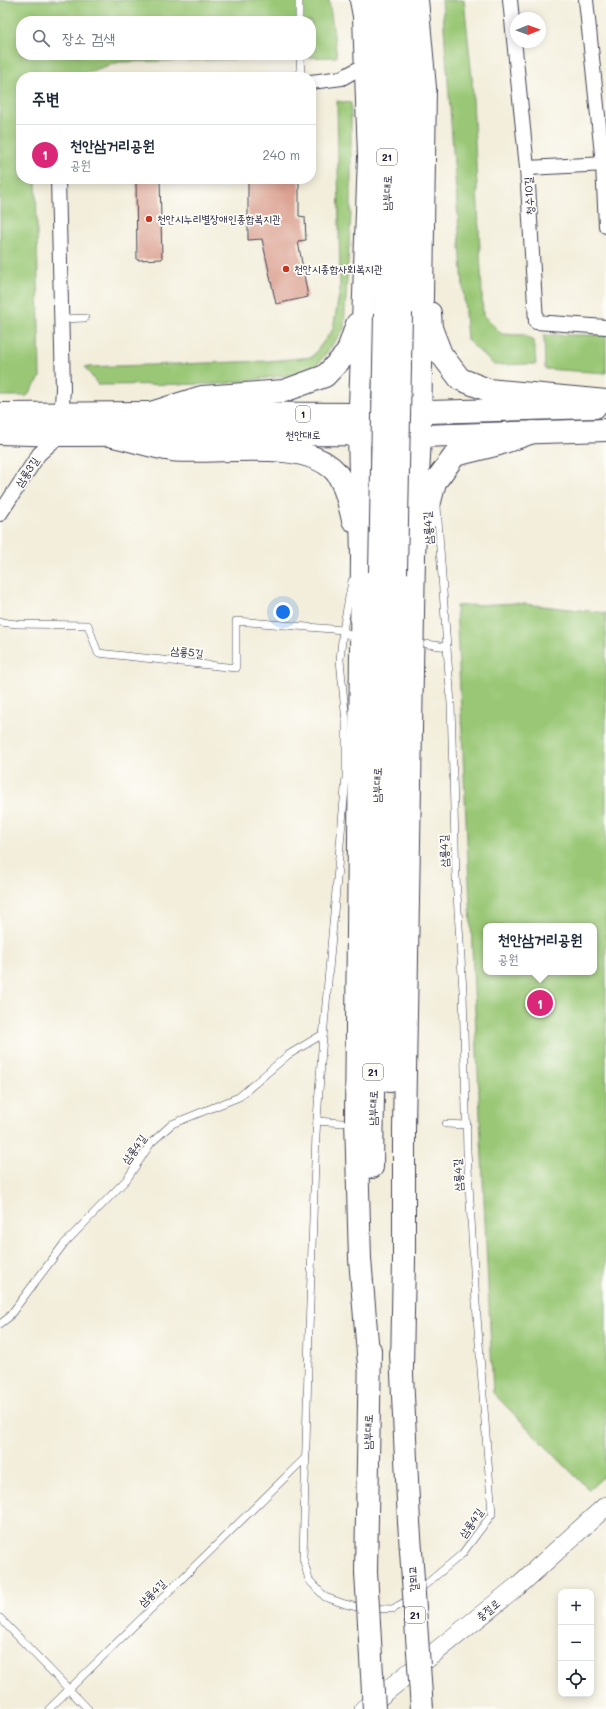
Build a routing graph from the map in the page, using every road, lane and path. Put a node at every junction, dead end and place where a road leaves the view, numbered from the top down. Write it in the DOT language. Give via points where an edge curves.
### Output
graph roads {
  1 [pos="299,0"];
  2 [pos="361,0"];
  3 [pos="380,0"];
  4 [pos="397,0"];
  5 [pos="417,0"];
  6 [pos="510,0"];
  7 [pos="586,0"];
  8 [pos="299,16"];
  9 [pos="300,60"];
  10 [pos="365,65"];
  11 [pos="301,72"];
  12 [pos="316,81"];
  13 [pos="604,164"];
  14 [pos="527,168"];
  15 [pos="58,184"];
  16 [pos="423,213"];
  17 [pos="606,226"];
  18 [pos="367,249"];
  19 [pos="383,314"];
  20 [pos="85,318"];
  21 [pos="61,319"];
  22 [pos="421,324"];
  23 [pos="606,327"];
  24 [pos="606,401"];
  25 [pos="606,407"];
  26 [pos="151,413"];
  27 [pos="420,413"];
  28 [pos="0,414"];
  29 [pos="360,424"];
  30 [pos="61,425"];
  31 [pos="606,430"];
  32 [pos="533,432"];
  33 [pos="0,433"];
  34 [pos="113,436"];
  35 [pos="420,436"];
  36 [pos="435,482"];
  37 [pos="0,514"];
  38 [pos="362,556"];
  39 [pos="414,556"];
  40 [pos="388,573"];
  41 [pos="0,622"];
  42 [pos="343,630"];
  43 [pos="350,636"];
  44 [pos="427,644"];
  45 [pos="447,647"];
  46 [pos="323,1034"];
  47 [pos="317,1121"];
  48 [pos="342,1123"];
  49 [pos="446,1124"];
  50 [pos="467,1125"];
  51 [pos="0,1324"];
  52 [pos="369,1365"];
  53 [pos="402,1367"];
  54 [pos="305,1458"];
  55 [pos="606,1506"];
  56 [pos="409,1522"];
  57 [pos="0,1618"];
  58 [pos="70,1689"];
  59 [pos="49,1709"];
  60 [pos="88,1709"];
  61 [pos="364,1709"];
  62 [pos="374,1709"];
  63 [pos="422,1709"];
  1 -- 8 [label="lane"];
  2 -- 10 [label="main road" via="364,16"];
  3 -- 19 [label="main road, 남부대로 / 21" via="386,37 388,98"];
  4 -- 19 [label="main road, 남부대로 / 21" via="402,36 405,99"];
  5 -- 16 [label="main road" via="425,88"];
  6 -- 14 [label="street, 청수10길"];
  7 -- 13 [label="street"];
  9 -- 11 [label="lane"];
  10 -- 12 [label="street" via="342,78"];
  10 -- 18 [label="main road" via="369,156"];
  13 -- 14 [label="street"];
  13 -- 17 [label="street"];
  14 -- 23 [label="street, 청수10길" via="536,322"];
  15 -- 21 [label="street"];
  16 -- 22 [label="main road"];
  16 -- 24 [label="main road" via="431,328 440,354 460,379 488,390"];
  18 -- 19 [label="main road"];
  18 -- 26 [label="main road" via="357,324 347,353 325,376 284,391 202,397"];
  19 -- 22 [label="main road" via="374,337 388,344 404,345 413,338"];
  19 -- 29 [label="main road"];
  19 -- 40 [label="main road, 21, bridge"];
  20 -- 21 [label="lane"];
  21 -- 30 [label="street"];
  22 -- 27 [label="main road"];
  25 -- 27 [label="main road, 천안대로 / 1"];
  26 -- 29 [label="main road, 천안대로 / 1"];
  26 -- 30 [label="main road, 천안대로 / 1"];
  27 -- 29 [label="main road, 천안대로 / 1"];
  27 -- 35 [label="main road"];
  28 -- 30 [label="main road, 천안대로 / 1"];
  29 -- 34 [label="main road, 천안대로 / 1"];
  29 -- 35 [label="main road, 천안대로 / 1"];
  29 -- 38 [label="main road"];
  30 -- 33 [label="main road, 천안대로 / 1"];
  30 -- 34 [label="main road, 천안대로 / 1"];
  30 -- 37 [label="street, 삼룡3길"];
  31 -- 32 [label="main road, 천안대로 / 1"];
  32 -- 35 [label="main road, 천안대로 / 1"];
  32 -- 36 [label="main road" via="455,455"];
  34 -- 38 [label="main road" via="172,450 285,451 319,459 336,472 347,495"];
  35 -- 39 [label="main road"];
  36 -- 39 [label="main road"];
  36 -- 45 [label="lane, 삼룡4길"];
  38 -- 42 [label="lane, 삼룡4길" via="352,581"];
  38 -- 52 [label="main road" via="356,1119 360,1259"];
  39 -- 53 [label="main road"];
  40 -- 52 [label="main road, 남부대로 / 21"];
  40 -- 53 [label="main road, 남부대로 / 21" via="390,1160 392,1260"];
  41 -- 42 [label="lane, 삼룡5길" via="88,625 98,653 236,668 236,621"];
  42 -- 43 [label="lane"];
  42 -- 46 [label="lane, 삼룡4길" via="340,660 346,722 346,777"];
  44 -- 45 [label="lane"];
  45 -- 50 [label="lane, 삼룡4길"];
  46 -- 47 [label="lane, 삼룡4길"];
  46 -- 51 [label="lane, 삼룡4길" via="288,1055 239,1097 172,1124 151,1143 127,1179 63,1245 8,1318"];
  47 -- 48 [label="lane"];
  47 -- 54 [label="lane, 삼룡4길"];
  49 -- 50 [label="lane"];
  50 -- 54 [label="lane, 삼룡4길" via="476,1303 492,1514 462,1554 393,1609 361,1608 345,1604 325,1597 309,1580 303,1558"];
  52 -- 62 [label="main road, 남부대로 / 21, bridge" via="366,1572"];
  53 -- 56 [label="main road, 남부대로 / 21"];
  54 -- 58 [label="lane, 삼룡4길"];
  55 -- 61 [label="street, 충절로" via="518,1586"];
  56 -- 63 [label="main road, 갈뫼교 / 21, bridge"];
  57 -- 58 [label="lane"];
  58 -- 59 [label="lane, 삼룡4길"];
  58 -- 60 [label="lane"];
}
